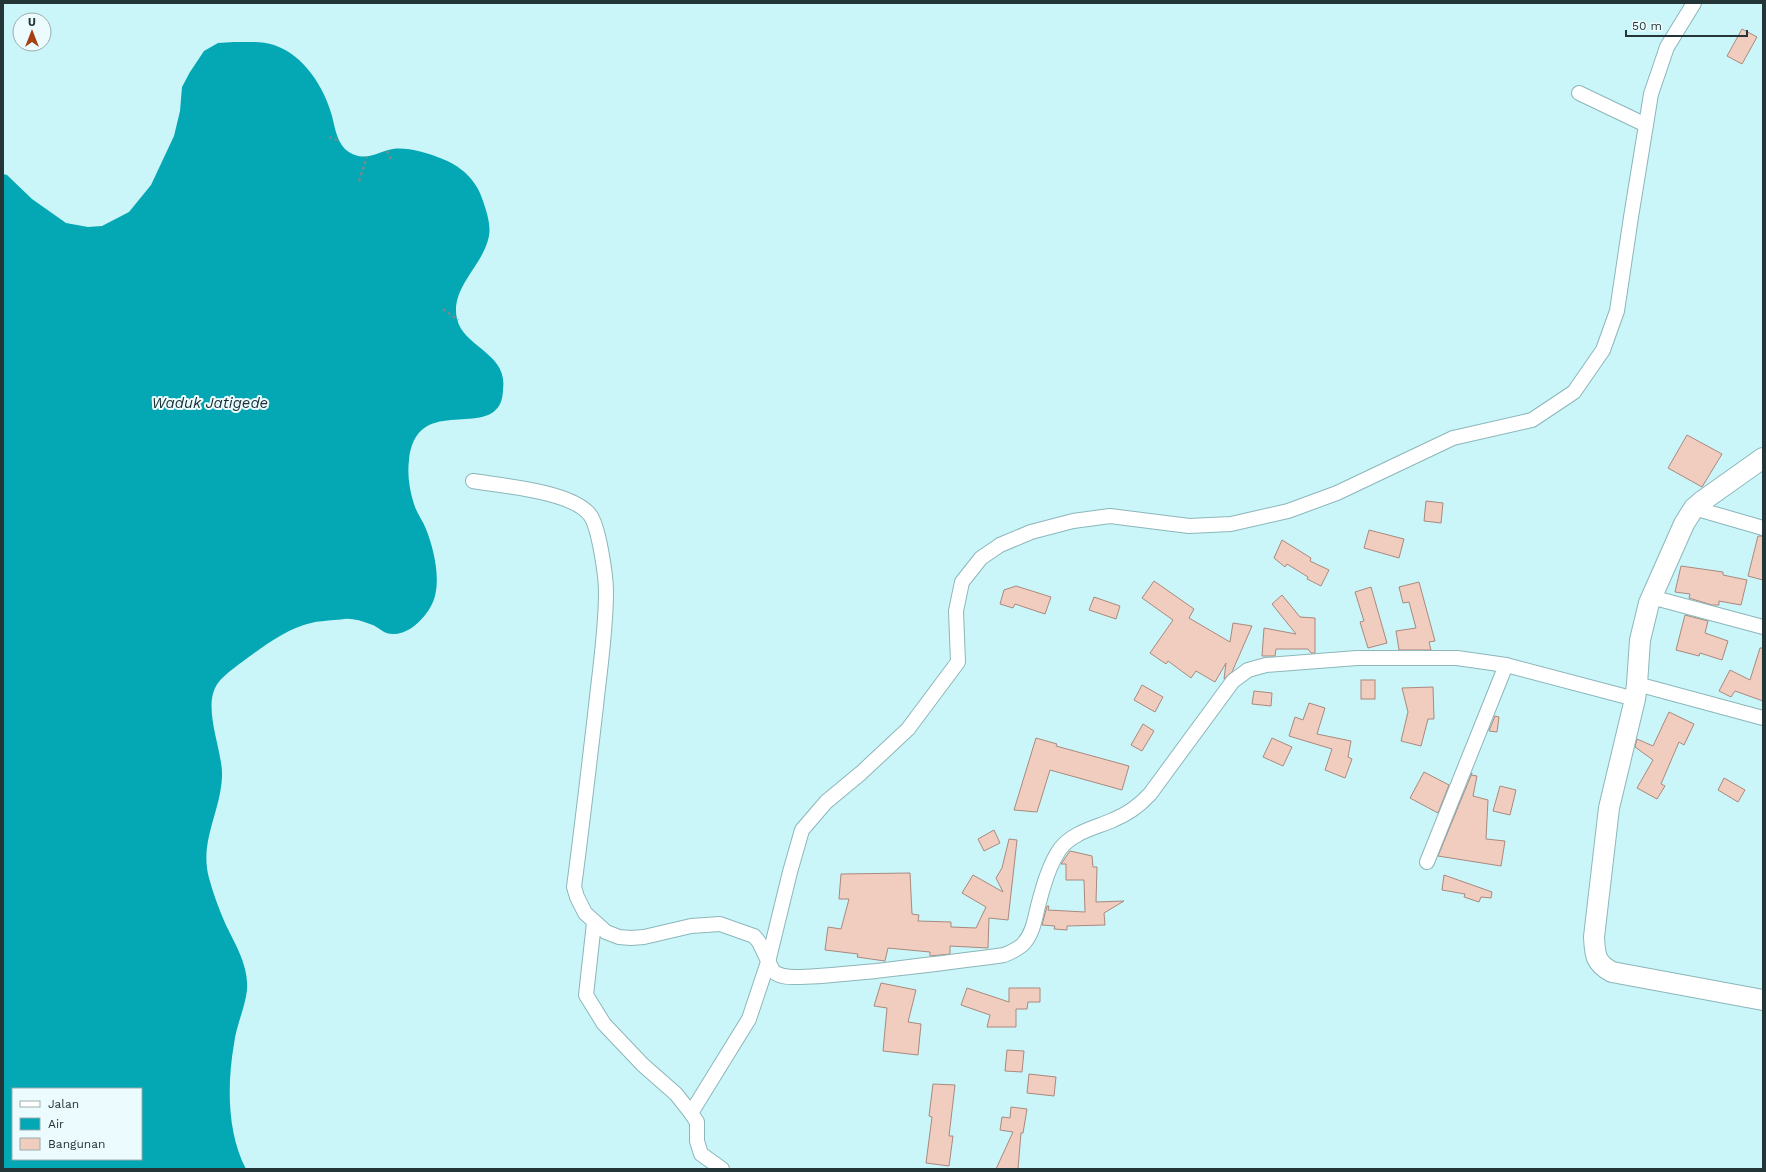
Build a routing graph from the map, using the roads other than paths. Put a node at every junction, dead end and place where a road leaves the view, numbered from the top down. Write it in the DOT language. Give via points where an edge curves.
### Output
graph roads {
  1 [pos="1694,3"];
  2 [pos="1579,93"];
  3 [pos="1646,125"];
  4 [pos="1763,458"];
  5 [pos="473,481"];
  6 [pos="1694,508"];
  7 [pos="1763,528"];
  8 [pos="1652,597"];
  9 [pos="1763,627"];
  10 [pos="1506,665"];
  11 [pos="1636,691"];
  12 [pos="1763,718"];
  13 [pos="1427,862"];
  14 [pos="594,923"];
  15 [pos="768,962"];
  16 [pos="1763,1000"];
  17 [pos="691,1113"];
  18 [pos="722,1169"];
  1 -- 3 [label="street" via="1667,47 1651,94"];
  2 -- 3 [label="street"];
  3 -- 15 [label="street" via="1617,311 1604,350 1574,392 1532,420 1453,438 1337,493 1288,511 1231,524 1189,526 1110,516 1073,521 1031,532 1000,545 981,558 962,582 956,611 958,662 908,729 862,773 826,802 802,830"];
  4 -- 6 [label="street"];
  5 -- 14 [label="street" via="551,494 573,502 590,515 595,526 606,591 603,646 574,887 585,913"];
  6 -- 7 [label="street"];
  6 -- 8 [label="street" via="1684,524"];
  8 -- 9 [label="street"];
  8 -- 11 [label="street" via="1648,603 1640,640"];
  10 -- 11 [label="street"];
  10 -- 13 [label="street"];
  10 -- 15 [label="street" via="1458,658 1357,658 1266,665 1248,670 1233,681 1138,807 1082,832 1061,848 1043,888 1032,931 1016,950 1004,955 976,959 796,977 777,975"];
  11 -- 12 [label="street"];
  11 -- 16 [label="street" via="1607,821 1594,937 1599,962 1612,972"];
  14 -- 15 [label="street" via="606,932 631,938 691,926 720,924 754,936"];
  14 -- 17 [label="street" via="586,995 604,1024 643,1065 676,1094"];
  15 -- 17 [label="street" via="749,1019"];
  17 -- 18 [label="street" via="697,1122 697,1141 701,1154"];
}
